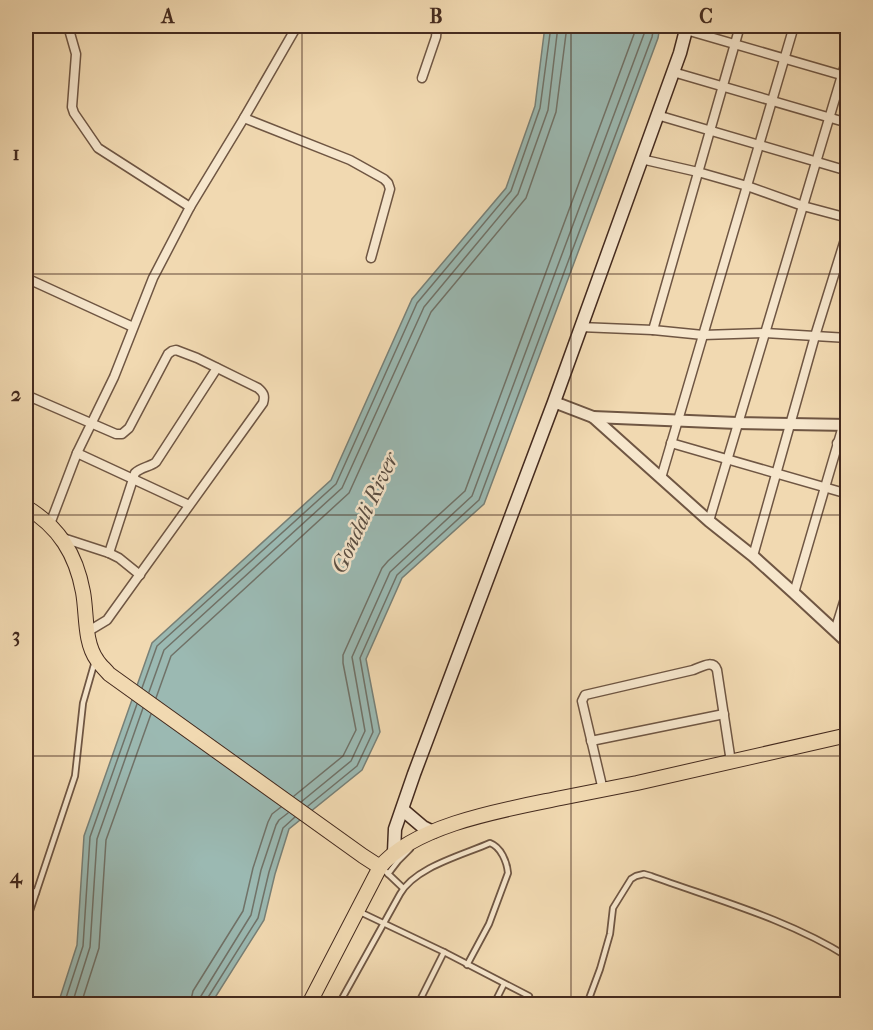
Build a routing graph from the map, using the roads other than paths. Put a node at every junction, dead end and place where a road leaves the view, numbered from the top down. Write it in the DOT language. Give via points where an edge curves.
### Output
graph roads {
  1 [pos="68,26"];
  2 [pos="297,26"];
  3 [pos="437,26"];
  4 [pos="741,26"];
  5 [pos="794,26"];
  6 [pos="829,26"];
  7 [pos="686,28"];
  8 [pos="848,31"];
  9 [pos="735,45"];
  10 [pos="848,55"];
  11 [pos="784,59"];
  12 [pos="673,72"];
  13 [pos="845,76"];
  14 [pos="422,78"];
  15 [pos="723,86"];
  16 [pos="773,100"];
  17 [pos="657,115"];
  18 [pos="244,118"];
  19 [pos="829,118"];
  20 [pos="848,123"];
  21 [pos="710,130"];
  22 [pos="759,145"];
  23 [pos="641,159"];
  24 [pos="816,162"];
  25 [pos="848,171"];
  26 [pos="698,172"];
  27 [pos="747,186"];
  28 [pos="803,206"];
  29 [pos="190,207"];
  30 [pos="848,218"];
  31 [pos="848,230"];
  32 [pos="371,258"];
  33 [pos="26,278"];
  34 [pos="133,327"];
  35 [pos="580,327"];
  36 [pos="653,330"];
  37 [pos="765,333"];
  38 [pos="703,335"];
  39 [pos="815,336"];
  40 [pos="848,338"];
  41 [pos="217,368"];
  42 [pos="26,395"];
  43 [pos="554,402"];
  44 [pos="848,409"];
  45 [pos="593,417"];
  46 [pos="677,421"];
  47 [pos="91,423"];
  48 [pos="737,423"];
  49 [pos="790,425"];
  50 [pos="845,425"];
  51 [pos="671,443"];
  52 [pos="837,443"];
  53 [pos="848,447"];
  54 [pos="77,453"];
  55 [pos="727,459"];
  56 [pos="776,473"];
  57 [pos="132,478"];
  58 [pos="661,478"];
  59 [pos="824,487"];
  60 [pos="848,494"];
  61 [pos="189,505"];
  62 [pos="26,507"];
  63 [pos="709,521"];
  64 [pos="50,524"];
  65 [pos="62,538"];
  66 [pos="109,553"];
  67 [pos="753,556"];
  68 [pos="140,575"];
  69 [pos="848,589"];
  70 [pos="794,592"];
  71 [pos="87,632"];
  72 [pos="835,632"];
  73 [pos="848,643"];
  74 [pos="96,659"];
  75 [pos="724,714"];
  76 [pos="848,735"];
  77 [pos="591,741"];
  78 [pos="731,762"];
  79 [pos="603,790"];
  80 [pos="403,810"];
  81 [pos="433,832"];
  82 [pos="417,839"];
  83 [pos="394,852"];
  84 [pos="384,871"];
  85 [pos="26,886"];
  86 [pos="403,888"];
  87 [pos="36,894"];
  88 [pos="358,911"];
  89 [pos="26,923"];
  90 [pos="383,923"];
  91 [pos="444,952"];
  92 [pos="848,957"];
  93 [pos="467,965"];
  94 [pos="504,984"];
  95 [pos="529,996"];
  96 [pos="309,1005"];
  97 [pos="339,1005"];
  98 [pos="418,1005"];
  99 [pos="494,1005"];
  100 [pos="587,1005"];
  1 -- 29 [label="street" via="76,54 74,113 98,148"];
  2 -- 18 [label="street"];
  3 -- 14 [label="street"];
  4 -- 9 [label="street"];
  5 -- 11 [label="street"];
  6 -- 8 [label="street"];
  7 -- 9 [label="street"];
  7 -- 12 [label="main road"];
  9 -- 11 [label="street"];
  9 -- 15 [label="street"];
  10 -- 13 [label="street"];
  11 -- 13 [label="street"];
  11 -- 16 [label="street"];
  12 -- 15 [label="street"];
  12 -- 17 [label="main road"];
  13 -- 19 [label="street"];
  15 -- 16 [label="street"];
  15 -- 21 [label="street"];
  16 -- 19 [label="street"];
  16 -- 22 [label="street"];
  17 -- 21 [label="street"];
  17 -- 23 [label="main road"];
  18 -- 29 [label="street"];
  18 -- 32 [label="street" via="350,160 388,183 390,189"];
  19 -- 20 [label="street"];
  19 -- 24 [label="street"];
  21 -- 22 [label="street"];
  21 -- 26 [label="street"];
  22 -- 24 [label="street"];
  22 -- 27 [label="street"];
  23 -- 26 [label="street"];
  23 -- 35 [label="main road"];
  24 -- 25 [label="street"];
  24 -- 28 [label="street"];
  26 -- 27 [label="street"];
  26 -- 36 [label="street"];
  27 -- 28 [label="street"];
  27 -- 38 [label="street"];
  28 -- 30 [label="street"];
  28 -- 37 [label="street"];
  29 -- 34 [label="street"];
  31 -- 39 [label="street"];
  33 -- 34 [label="street"];
  34 -- 47 [label="street"];
  35 -- 36 [label="street"];
  35 -- 43 [label="main road"];
  36 -- 38 [label="street"];
  37 -- 38 [label="street"];
  37 -- 39 [label="street"];
  37 -- 48 [label="street"];
  38 -- 46 [label="street"];
  39 -- 40 [label="street"];
  39 -- 49 [label="street"];
  41 -- 47 [label="street" via="172,351 126,432 116,434"];
  41 -- 57 [label="street" via="156,462 138,470"];
  41 -- 61 [label="street" via="258,388 265,397"];
  42 -- 47 [label="street"];
  43 -- 45 [label="street"];
  43 -- 80 [label="main road"];
  44 -- 50 [label="street"];
  45 -- 46 [label="street"];
  45 -- 58 [label="street"];
  46 -- 48 [label="street"];
  46 -- 51 [label="street"];
  47 -- 54 [label="street"];
  48 -- 49 [label="street"];
  48 -- 55 [label="street"];
  49 -- 50 [label="street"];
  49 -- 56 [label="street"];
  50 -- 52 [label="street"];
  51 -- 55 [label="street"];
  51 -- 58 [label="street"];
  52 -- 53 [label="street"];
  52 -- 59 [label="street"];
  54 -- 57 [label="street"];
  54 -- 64 [label="street"];
  55 -- 56 [label="street"];
  55 -- 63 [label="street"];
  56 -- 59 [label="street"];
  56 -- 67 [label="street"];
  57 -- 61 [label="street"];
  57 -- 66 [label="street"];
  58 -- 63 [label="street"];
  59 -- 60 [label="street"];
  59 -- 70 [label="street"];
  61 -- 68 [label="street"];
  62 -- 64 [label="main road"];
  63 -- 67 [label="street"];
  64 -- 65 [label="main road"];
  65 -- 66 [label="street"];
  65 -- 71 [label="main road" via="83,591"];
  66 -- 68 [label="street"];
  67 -- 70 [label="street"];
  68 -- 71 [label="street" via="107,620"];
  69 -- 72 [label="street"];
  70 -- 72 [label="street"];
  71 -- 74 [label="main road"];
  72 -- 73 [label="street"];
  74 -- 84 [label="main road" via="109,674"];
  74 -- 87 [label="lane" via="83,703 75,776"];
  75 -- 77 [label="street"];
  75 -- 77 [label="street" via="717,670 709,664 585,695 582,701"];
  75 -- 78 [label="street"];
  76 -- 78 [label="main road"];
  77 -- 79 [label="street"];
  78 -- 79 [label="main road"];
  79 -- 81 [label="main road" via="470,819"];
  80 -- 81 [label="main road"];
  80 -- 83 [label="main road" via="395,829"];
  81 -- 82 [label="main road"];
  82 -- 83 [label="main road"];
  82 -- 84 [label="lane"];
  83 -- 84 [label="main road"];
  84 -- 86 [label="lane"];
  84 -- 88 [label="main road" via="373,878"];
  85 -- 87 [label="lane"];
  86 -- 90 [label="lane"];
  86 -- 93 [label="lane" via="441,863 495,844 508,868 507,879"];
  87 -- 89 [label="lane"];
  88 -- 90 [label="lane"];
  88 -- 96 [label="main road"];
  90 -- 91 [label="lane"];
  90 -- 97 [label="lane"];
  91 -- 93 [label="lane"];
  91 -- 98 [label="lane"];
  92 -- 100 [label="lane" via="757,913 644,874 631,879 613,908 610,934"];
  93 -- 94 [label="lane"];
  94 -- 95 [label="lane"];
  94 -- 99 [label="lane"];
}
